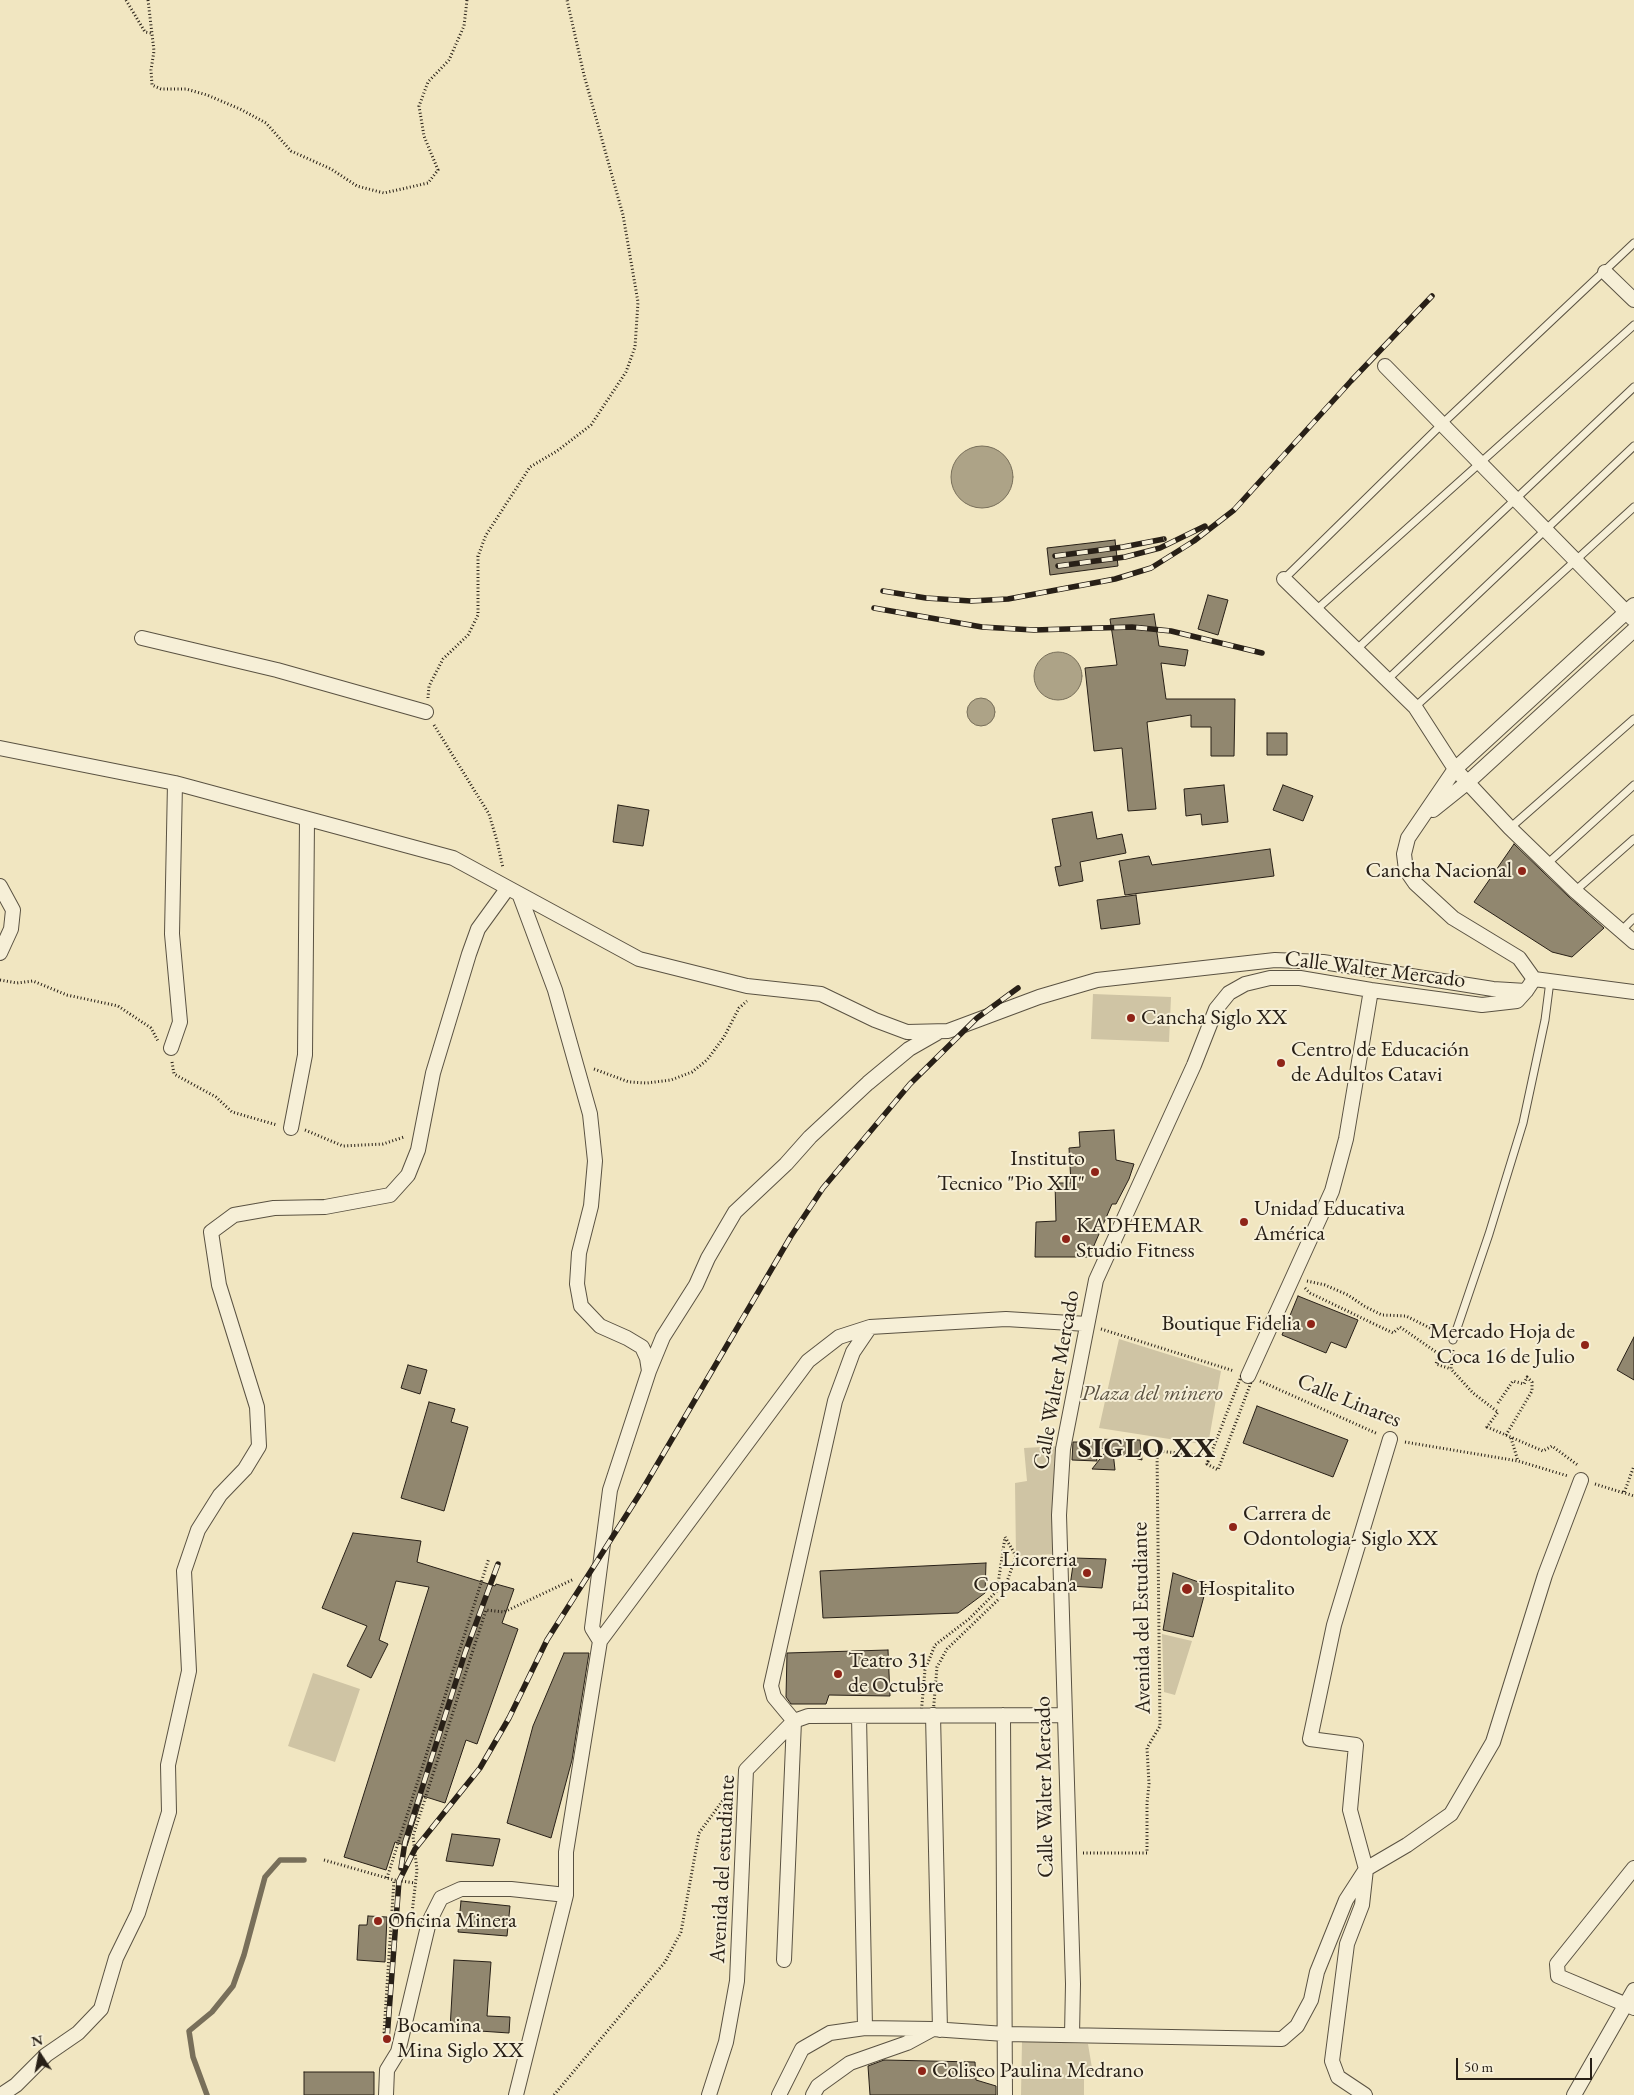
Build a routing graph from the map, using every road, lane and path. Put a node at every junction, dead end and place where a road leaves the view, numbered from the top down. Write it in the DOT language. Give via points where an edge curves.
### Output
graph roads {
  1 [pos="126,0"];
  2 [pos="148,0"];
  3 [pos="467,0"];
  4 [pos="567,0"];
  5 [pos="151,33"];
  6 [pos="1634,243"];
  7 [pos="1605,272"];
  8 [pos="1634,300"];
  9 [pos="1634,325"];
  10 [pos="1385,366"];
  11 [pos="1634,387"];
  12 [pos="1442,424"];
  13 [pos="1634,446"];
  14 [pos="1480,463"];
  15 [pos="1516,500"];
  16 [pos="1634,508"];
  17 [pos="1546,531"];
  18 [pos="1576,562"];
  19 [pos="1284,578"];
  20 [pos="1316,610"];
  21 [pos="1632,612"];
  22 [pos="1634,630"];
  23 [pos="142,638"];
  24 [pos="1356,650"];
  25 [pos="1387,680"];
  26 [pos="1415,707"];
  27 [pos="426,712"];
  28 [pos="1634,719"];
  29 [pos="0,748"];
  30 [pos="1456,769"];
  31 [pos="1468,782"];
  32 [pos="175,783"];
  33 [pos="1634,785"];
  34 [pos="307,820"];
  35 [pos="1421,820"];
  36 [pos="1510,828"];
  37 [pos="1634,839"];
  38 [pos="1548,863"];
  39 [pos="0,886"];
  40 [pos="507,889"];
  41 [pos="1575,891"];
  42 [pos="520,896"];
  43 [pos="1634,918"];
  44 [pos="1621,930"];
  45 [pos="1634,942"];
  46 [pos="0,953"];
  47 [pos="1534,979"];
  48 [pos="0,980"];
  49 [pos="1550,981"];
  50 [pos="768,988"];
  51 [pos="1370,990"];
  52 [pos="1526,991"];
  53 [pos="1634,992"];
  54 [pos="940,1031"];
  55 [pos="171,1048"];
  56 [pos="574,1053"];
  57 [pos="291,1128"];
  58 [pos="421,1138"];
  59 [pos="1293,1278"];
  60 [pos="1087,1324"];
  61 [pos="870,1327"];
  62 [pos="1453,1340"];
  63 [pos="1452,1369"];
  64 [pos="649,1371"];
  65 [pos="1248,1376"];
  66 [pos="1498,1403"];
  67 [pos="1506,1435"];
  68 [pos="1511,1437"];
  69 [pos="1390,1439"];
  70 [pos="1210,1456"];
  71 [pos="1518,1461"];
  72 [pos="1634,1466"];
  73 [pos="1586,1481"];
  74 [pos="1624,1493"];
  75 [pos="1634,1496"];
  76 [pos="489,1558"];
  77 [pos="574,1579"];
  78 [pos="600,1641"];
  79 [pos="927,1715"];
  80 [pos="1003,1715"];
  81 [pos="1065,1715"];
  82 [pos="859,1716"];
  83 [pos="794,1721"];
  84 [pos="730,1791"];
  85 [pos="1067,1853"];
  86 [pos="324,1860"];
  87 [pos="1634,1868"];
  88 [pos="1366,1869"];
  89 [pos="387,1878"];
  90 [pos="394,1880"];
  91 [pos="415,1883"];
  92 [pos="566,1895"];
  93 [pos="413,1906"];
  94 [pos="784,1960"];
  95 [pos="1634,1990"];
  96 [pos="1630,2006"];
  97 [pos="865,2028"];
  98 [pos="936,2030"];
  99 [pos="1005,2034"];
  100 [pos="1072,2035"];
  101 [pos="387,2039"];
  102 [pos="1,2095"];
  103 [pos="386,2095"];
  104 [pos="516,2095"];
  105 [pos="554,2095"];
  106 [pos="709,2095"];
  107 [pos="779,2095"];
  108 [pos="813,2095"];
  109 [pos="1005,2095"];
  110 [pos="1365,2095"];
  111 [pos="1574,2095"];
  1 -- 5 [label="path" via="145,32"];
  2 -- 5 [label="path"];
  3 -- 5 [label="path" via="464,26 449,60 428,82 419,106 422,130 438,170 428,183 384,193 357,186 291,151 266,123 233,106 186,89 162,89 152,85 154,51"];
  4 -- 27 [label="path" via="623,215 638,302 635,348 626,372 591,425 530,467 486,535 478,556 478,614 468,635 443,659 429,686"];
  6 -- 7 [label="lane"];
  7 -- 8 [label="street"];
  7 -- 12 [label="lane"];
  9 -- 14 [label="lane"];
  10 -- 12 [label="street"];
  11 -- 15 [label="lane"];
  12 -- 14 [label="street"];
  12 -- 19 [label="lane"];
  13 -- 17 [label="lane"];
  14 -- 15 [label="street"];
  14 -- 20 [label="lane"];
  15 -- 17 [label="street"];
  15 -- 24 [label="lane"];
  16 -- 18 [label="lane"];
  17 -- 18 [label="street"];
  17 -- 25 [label="lane"];
  18 -- 21 [label="street"];
  18 -- 26 [label="lane"];
  19 -- 20 [label="street"];
  20 -- 24 [label="street"];
  21 -- 30 [label="street"];
  22 -- 31 [label="street"];
  23 -- 27 [label="street" via="276,670"];
  24 -- 25 [label="street"];
  25 -- 26 [label="street"];
  26 -- 30 [label="street"];
  27 -- 40 [label="path" via="489,814"];
  28 -- 36 [label="lane"];
  29 -- 32 [label="street"];
  30 -- 31 [label="street"];
  30 -- 35 [label="street"];
  31 -- 35 [label="street"];
  31 -- 36 [label="street"];
  32 -- 34 [label="street"];
  32 -- 55 [label="street" via="172,934 180,1022"];
  33 -- 38 [label="lane"];
  34 -- 40 [label="street" via="453,858"];
  34 -- 57 [label="street" via="305,1055"];
  35 -- 47 [label="street" via="1406,846 1404,862 1410,877 1453,918 1519,958"];
  36 -- 38 [label="street"];
  37 -- 41 [label="lane"];
  38 -- 41 [label="street"];
  39 -- 46 [label="street" via="13,910 11,930"];
  40 -- 42 [label="street"];
  40 -- 58 [label="street" via="478,928 469,954 433,1073"];
  41 -- 44 [label="street"];
  42 -- 50 [label="street" via="639,959 747,986"];
  42 -- 56 [label="street" via="555,990"];
  43 -- 44 [label="lane"];
  44 -- 45 [label="street"];
  47 -- 49 [label="street"];
  47 -- 52 [label="street, Calle Walter Mercado"];
  48 -- 55 [label="path" via="33,981 67,995 118,1006 151,1028 158,1043"];
  49 -- 53 [label="street"];
  49 -- 62 [label="lane" via="1523,1123"];
  50 -- 54 [label="street" via="822,994 907,1032"];
  50 -- 56 [label="path" via="739,1008 707,1060 692,1072 671,1080 628,1082 594,1069"];
  51 -- 52 [label="street, Calle Walter Mercado" via="1482,1005 1517,1001"];
  51 -- 59 [label="street" via="1346,1139 1332,1191"];
  51 -- 60 [label="street, Calle Walter Mercado" via="1300,978 1270,978 1245,984 1229,993 1216,1009 1194,1065 1096,1280"];
  52 -- 54 [label="street" via="1493,989 1323,962 1275,960 1097,980 1040,997 970,1024"];
  54 -- 64 [label="street" via="909,1049 868,1083 735,1212 696,1285 663,1337"];
  55 -- 57 [label="path" via="174,1074 216,1097 232,1112"];
  56 -- 64 [label="street" via="590,1114 595,1161 591,1206 579,1253 577,1284 581,1306 600,1326 642,1347"];
  57 -- 58 [label="path" via="311,1131 343,1146 383,1144 404,1137"];
  58 -- 102 [label="street" via="408,1175 390,1195 326,1207 274,1208 234,1215 211,1232 220,1286 256,1407 259,1446 220,1495 198,1530 184,1572 189,1671 168,1766 169,1812 138,1913 116,1958 101,2009"];
  59 -- 62 [label="path" via="1325,1285 1382,1315 1406,1316"];
  59 -- 63 [label="path" via="1310,1293 1393,1333 1400,1327 1439,1354 1436,1364"];
  59 -- 65 [label="street"];
  60 -- 61 [label="street" via="1006,1319"];
  60 -- 65 [label="path, Calle Linares"];
  60 -- 81 [label="street, Calle Walter Mercado" via="1063,1449 1059,1515"];
  61 -- 78 [label="street" via="838,1337 808,1361"];
  61 -- 83 [label="street" via="853,1352 835,1402 771,1686 774,1697"];
  62 -- 63 [label="path"];
  63 -- 67 [label="path" via="1498,1412 1487,1427"];
  64 -- 78 [label="street" via="610,1490 592,1628"];
  65 -- 69 [label="path, Calle Linares"];
  65 -- 70 [label="path"];
  65 -- 70 [label="path" via="1218,1470 1207,1464"];
  66 -- 67 [label="path" via="1513,1381 1524,1384 1527,1377 1532,1382 1532,1392"];
  67 -- 68 [label="path"];
  68 -- 71 [label="path"];
  68 -- 73 [label="path" via="1543,1451 1552,1446 1585,1470"];
  69 -- 71 [label="path, Calle Linares"];
  69 -- 88 [label="street" via="1334,1626 1310,1738 1356,1745 1350,1810"];
  70 -- 85 [label="path, Avenida del Estudiante" via="1157,1451 1160,1726 1147,1748 1147,1853"];
  71 -- 73 [label="path, Calle Linares"];
  72 -- 74 [label="path"];
  73 -- 74 [label="path, Calle Linares"];
  73 -- 88 [label="street" via="1545,1575 1493,1742 1451,1814"];
  74 -- 75 [label="path"];
  76 -- 89 [label="path"];
  77 -- 91 [label="path" via="504,1612 486,1610 413,1836 417,1870"];
  78 -- 92 [label="street" via="566,1852"];
  79 -- 79 [label="path" via="937,1667 947,1649 1002,1596 1016,1556 1005,1537 996,1591 969,1619 934,1645 926,1670"];
  79 -- 80 [label="street"];
  79 -- 82 [label="street"];
  79 -- 98 [label="street"];
  80 -- 81 [label="street"];
  80 -- 99 [label="street"];
  81 -- 85 [label="street, Calle Walter Mercado"];
  82 -- 83 [label="street" via="808,1716"];
  82 -- 97 [label="street"];
  83 -- 94 [label="street"];
  83 -- 106 [label="street, Avenida del estudiante" via="746,1770 737,1981 726,2042"];
  84 -- 105 [label="path" via="698,1833 681,1932 665,1962"];
  85 -- 100 [label="street, Calle Walter Mercado"];
  86 -- 89 [label="path"];
  87 -- 96 [label="street" via="1557,1964 1558,1976"];
  88 -- 100 [label="street" via="1346,1900 1317,1972 1311,2000 1297,2026 1282,2039"];
  88 -- 110 [label="street" via="1362,1905 1347,1944 1332,2061 1338,2077"];
  89 -- 90 [label="path"];
  90 -- 91 [label="path"];
  90 -- 101 [label="path" via="384,2032"];
  91 -- 93 [label="path"];
  92 -- 103 [label="street" via="511,1888 461,1889 441,1898 429,1922 398,2052 387,2070"];
  92 -- 104 [label="street"];
  95 -- 96 [label="street"];
  96 -- 111 [label="street"];
  97 -- 98 [label="street"];
  97 -- 107 [label="street" via="830,2032 802,2049"];
  98 -- 99 [label="street"];
  98 -- 108 [label="street" via="850,2063 818,2086"];
  99 -- 100 [label="street"];
  99 -- 109 [label="street"];
}
